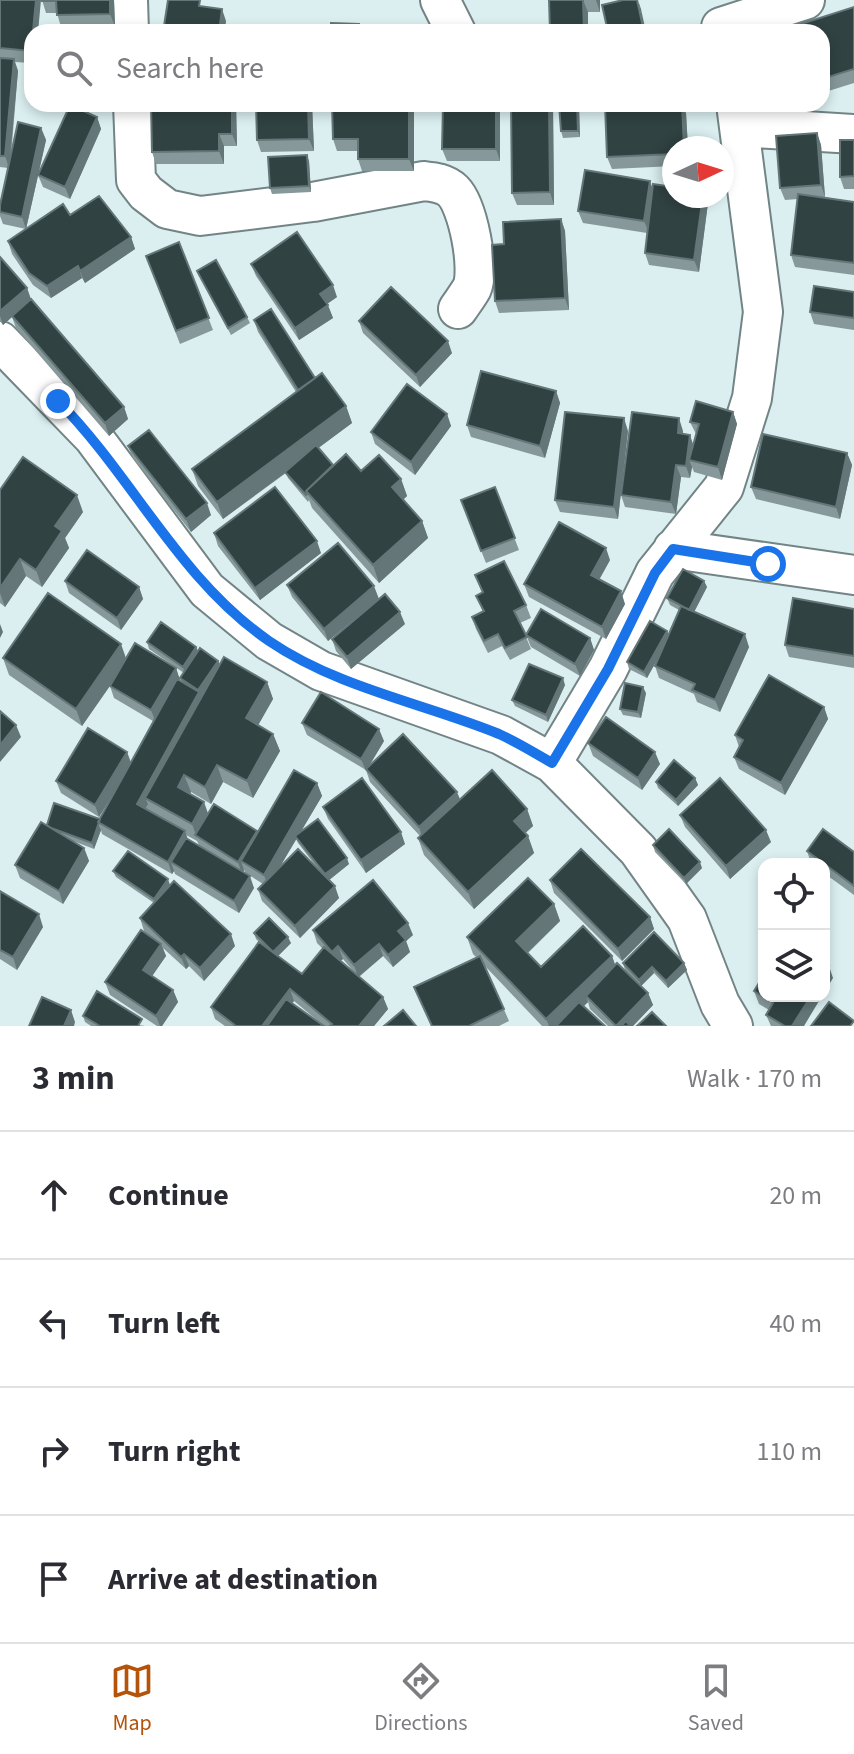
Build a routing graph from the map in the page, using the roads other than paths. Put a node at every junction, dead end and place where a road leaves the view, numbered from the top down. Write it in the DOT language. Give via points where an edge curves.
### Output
graph roads {
  1 [pos="128,0"];
  2 [pos="440,0"];
  3 [pos="805,0"];
  4 [pos="718,20"];
  5 [pos="129,24"];
  6 [pos="452,24"];
  7 [pos="133,112"];
  8 [pos="738,116"];
  9 [pos="854,134"];
  10 [pos="458,309"];
  11 [pos="0,341"];
  12 [pos="673,549"];
  13 [pos="854,575"];
  14 [pos="552,763"];
  15 [pos="733,1026"];
  1 -- 5 [label="street"];
  2 -- 6 [label="street"];
  3 -- 4 [label="street"];
  7 -- 10 [label="street" via="136,180 167,209 200,216 424,181 455,192 475,266 472,287"];
  8 -- 9 [label="street"];
  8 -- 12 [label="street" via="763,312 752,398 724,487"];
  11 -- 14 [label="street" via="93,437 207,590 269,641 321,671 501,735"];
  12 -- 13 [label="street"];
  12 -- 14 [label="street"];
  14 -- 15 [label="street" via="638,850 687,919"];
}
